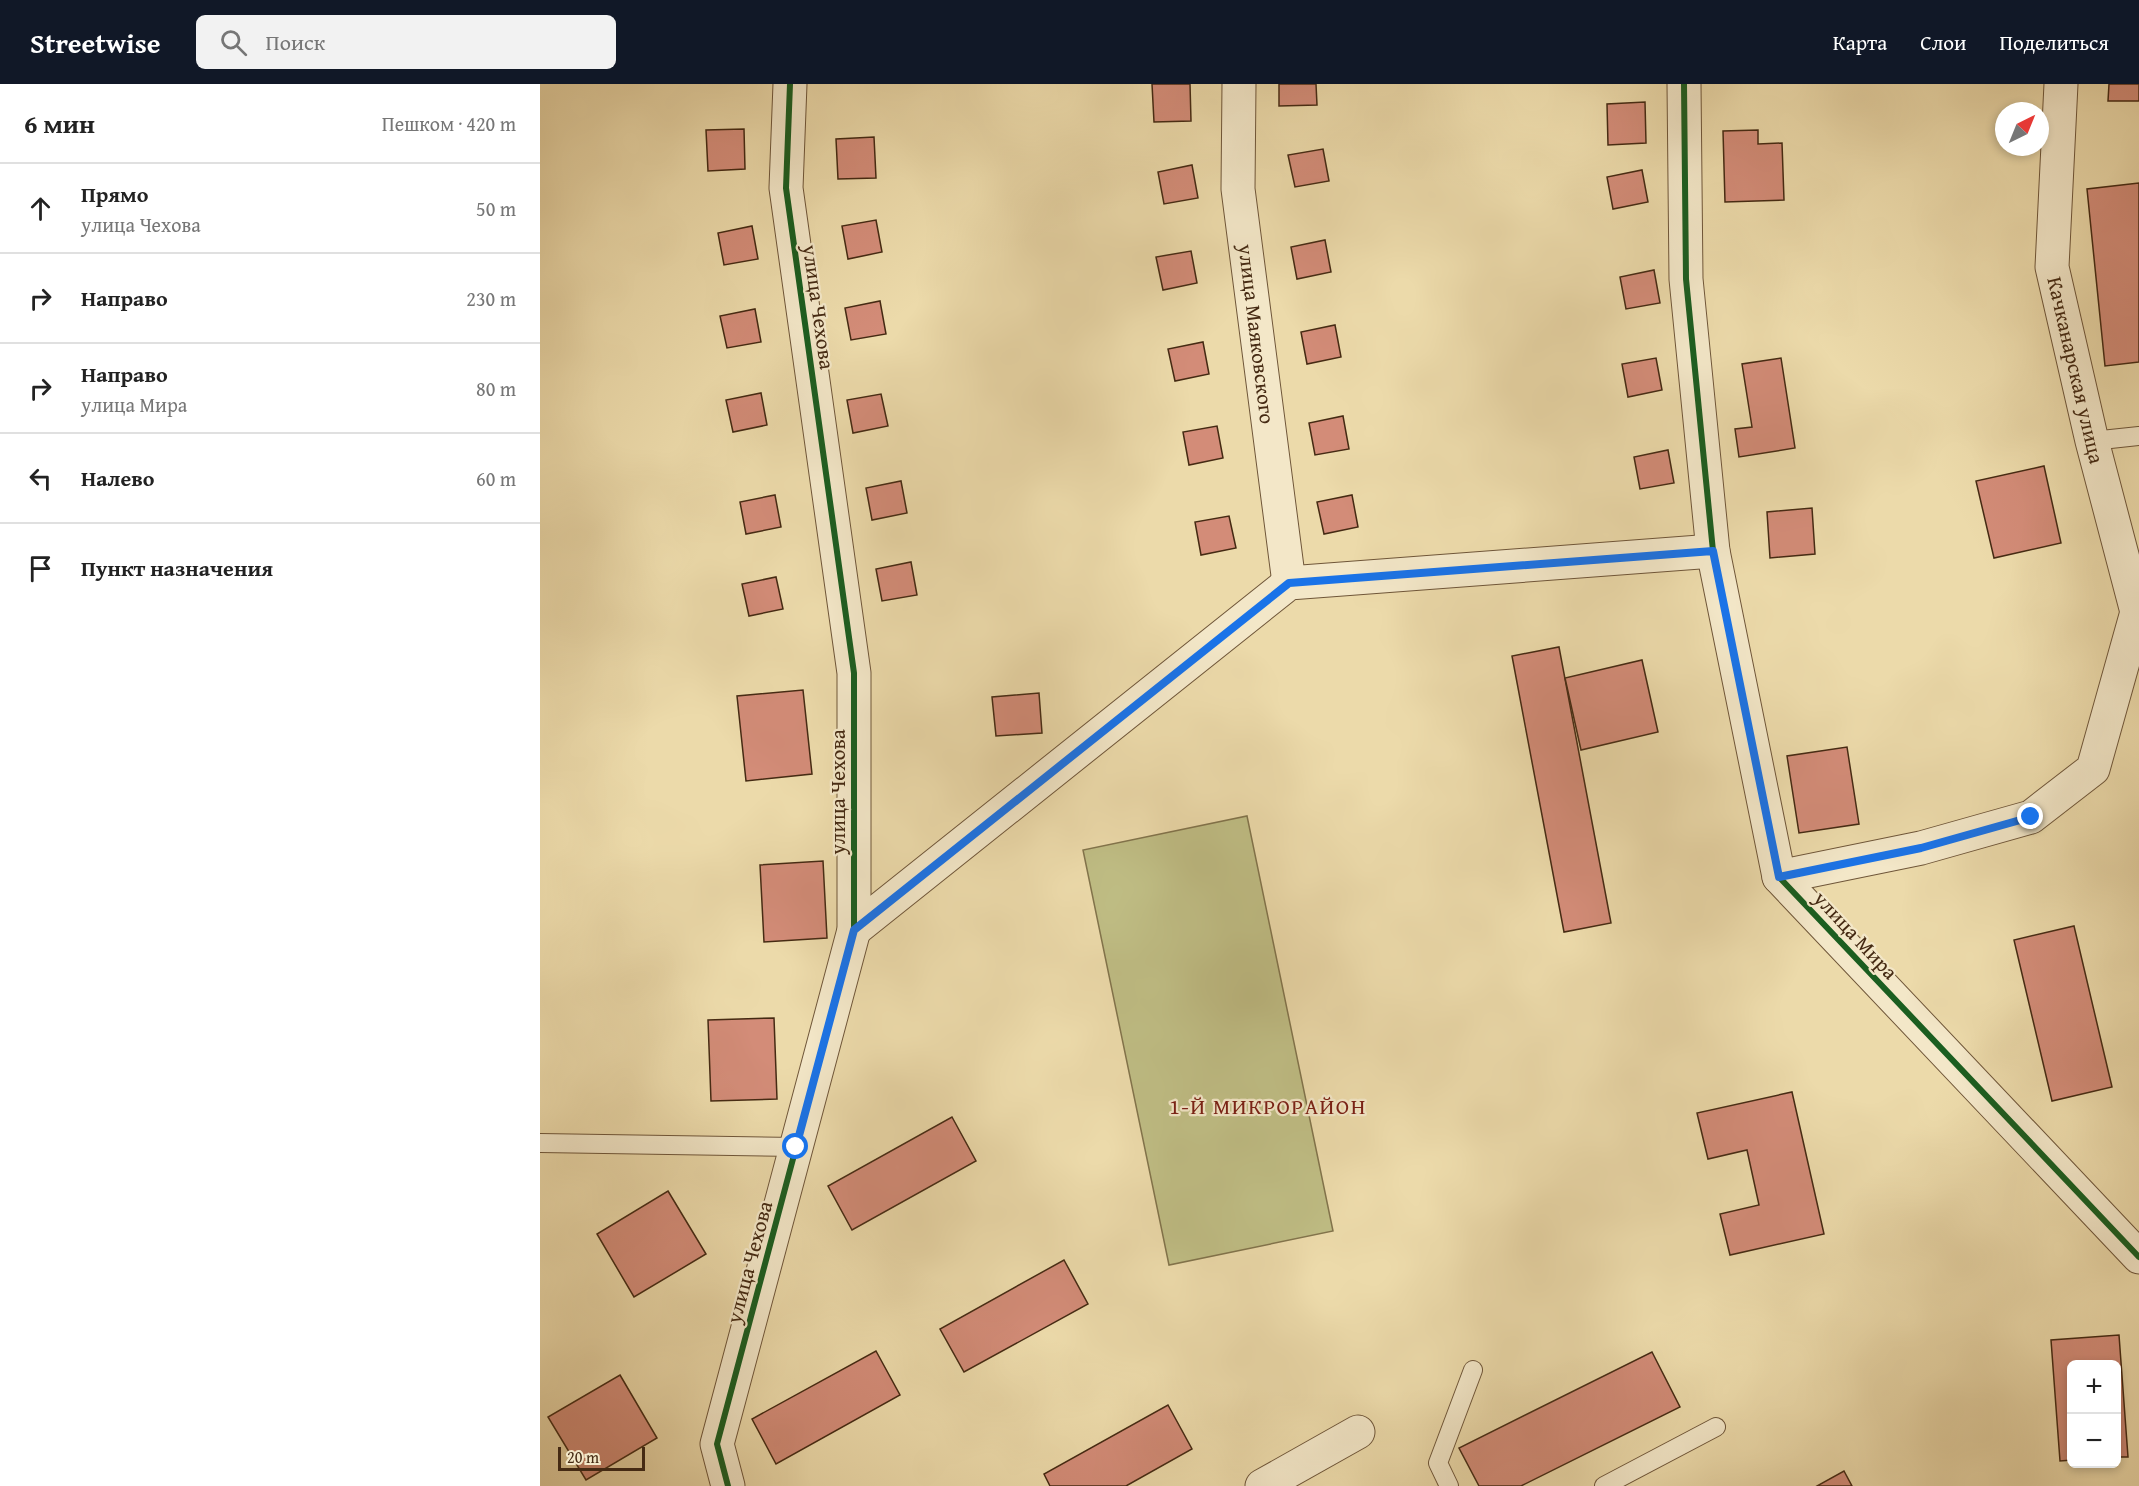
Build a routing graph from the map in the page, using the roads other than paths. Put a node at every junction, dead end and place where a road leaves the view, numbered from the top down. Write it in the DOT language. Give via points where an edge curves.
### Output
graph roads {
  1 [pos="790,84"];
  2 [pos="1239,84"];
  3 [pos="1684,84"];
  4 [pos="2061,84"];
  5 [pos="2139,436"];
  6 [pos="2092,441"];
  7 [pos="1713,551"];
  8 [pos="1289,583"];
  9 [pos="2138,613"];
  10 [pos="1779,877"];
  11 [pos="854,930"];
  12 [pos="540,1143"];
  13 [pos="796,1147"];
  14 [pos="2139,1257"];
  15 [pos="1473,1370"];
  16 [pos="1716,1427"];
  17 [pos="1358,1432"];
  18 [pos="728,1486"];
  19 [pos="1262,1486"];
  20 [pos="1449,1486"];
  21 [pos="1604,1486"];
  1 -- 11 [label="street, улица Чехова" via="786,188 854,673"];
  2 -- 8 [label="street, улица Маяковского" via="1238,189"];
  3 -- 7 [label="street" via="1686,279"];
  4 -- 6 [label="street, Качканарская улица" via="2052,267"];
  5 -- 6 [label="lane"];
  6 -- 9 [label="street, Качканарская улица"];
  7 -- 8 [label="street"];
  7 -- 10 [label="street"];
  8 -- 11 [label="street"];
  9 -- 10 [label="street" via="2093,769 2031,817 1921,848"];
  10 -- 14 [label="street, улица Мира"];
  11 -- 13 [label="street, улица Чехова"];
  12 -- 13 [label="lane"];
  13 -- 18 [label="street, улица Чехова" via="717,1444"];
  15 -- 20 [label="lane" via="1438,1463"];
  16 -- 21 [label="lane"];
  17 -- 19 [label="street"];
}
